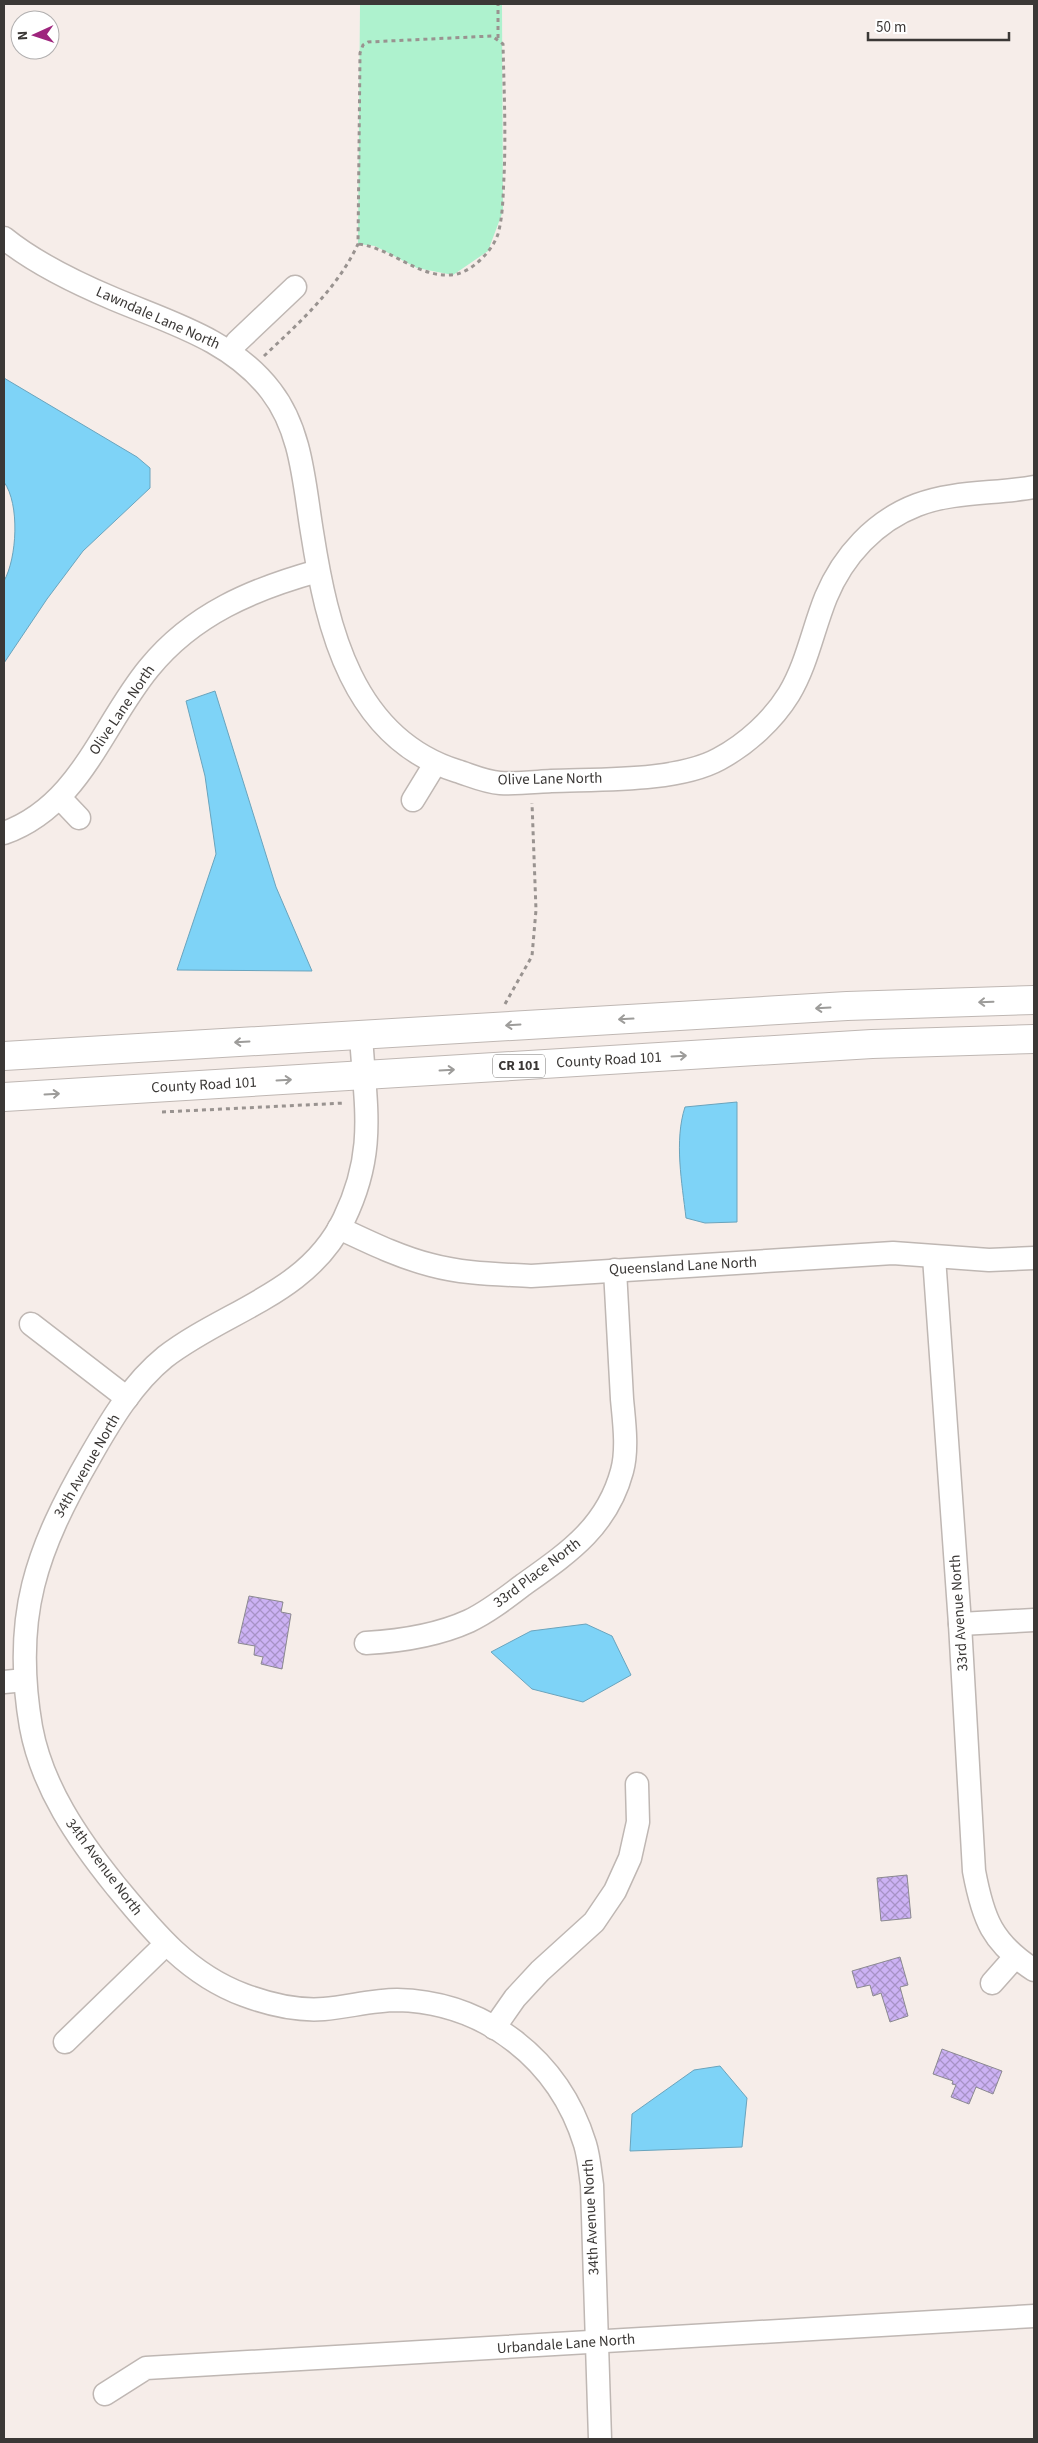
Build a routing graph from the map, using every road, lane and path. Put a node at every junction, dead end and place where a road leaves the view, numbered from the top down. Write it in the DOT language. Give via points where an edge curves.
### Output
graph roads {
  1 [pos="498,4"];
  2 [pos="498,39"];
  3 [pos="4,238"];
  4 [pos="358,244"];
  5 [pos="295,287"];
  6 [pos="230,352"];
  7 [pos="251,368"];
  8 [pos="1034,487"];
  9 [pos="318,571"];
  10 [pos="435,764"];
  11 [pos="530,782"];
  12 [pos="60,798"];
  13 [pos="413,800"];
  14 [pos="79,818"];
  15 [pos="4,833"];
  16 [pos="1034,1000"];
  17 [pos="503,1008"];
  18 [pos="360,1035"];
  19 [pos="1034,1039"];
  20 [pos="4,1056"];
  21 [pos="363,1075"];
  22 [pos="4,1097"];
  23 [pos="339,1228"];
  24 [pos="934,1257"];
  25 [pos="1034,1258"];
  26 [pos="615,1270"];
  27 [pos="31,1324"];
  28 [pos="127,1398"];
  29 [pos="1034,1620"];
  30 [pos="960,1624"];
  31 [pos="366,1643"];
  32 [pos="14,1681"];
  33 [pos="637,1784"];
  34 [pos="166,1944"];
  35 [pos="1015,1958"];
  36 [pos="1034,1970"];
  37 [pos="992,1983"];
  38 [pos="494,2028"];
  39 [pos="65,2042"];
  40 [pos="1034,2316"];
  41 [pos="596,2342"];
  42 [pos="105,2394"];
  43 [pos="600,2439"];
  1 -- 2 [label="path"];
  2 -- 4 [label="path" via="482,36 368,42 363,45 360,53"];
  2 -- 4 [label="path" via="503,44 503,211 497,235 488,251 474,265 453,275 435,275 375,246"];
  3 -- 6 [label="street, Lawndale Lane North" via="60,274 195,332"];
  4 -- 7 [label="path" via="350,262 308,315"];
  5 -- 6 [label="street"];
  6 -- 7 [label="street, Lawndale Lane North"];
  7 -- 9 [label="street, Lawndale Lane North" via="290,422 300,454"];
  8 -- 11 [label="street, Olive Lane North" via="919,504 888,519 863,539 842,566 826,596 804,664 789,693 769,720 745,742 717,760 686,771 654,776"];
  9 -- 10 [label="street, Olive Lane North" via="338,646 374,717 401,741"];
  9 -- 12 [label="street, Olive Lane North" via="248,594 210,613 178,637 125,701 88,761"];
  10 -- 11 [label="street, Olive Lane North" via="496,783"];
  10 -- 13 [label="street"];
  11 -- 17 [label="path" via="536,910 532,956"];
  12 -- 14 [label="street"];
  12 -- 15 [label="street, Olive Lane North" via="43,813"];
  16 -- 18 [label="main road, one-way" via="838,1007"];
  18 -- 20 [label="main road, one-way"];
  18 -- 21 [label="street, 34th Avenue North"];
  21 -- 19 [label="main road, County Road 101 / CR 101, one-way" via="872,1044"];
  22 -- 21 [label="main road, County Road 101 / CR 101, one-way"];
  21 -- 23 [label="street, 34th Avenue North" via="368,1112 366,1149 358,1188"];
  23 -- 26 [label="street, Queensland Lane North" via="432,1266 531,1276"];
  23 -- 28 [label="street, 34th Avenue North" via="320,1254 293,1281 164,1358"];
  24 -- 25 [label="street, Queensland Lane North"];
  24 -- 26 [label="street, Queensland Lane North" via="893,1253"];
  24 -- 30 [label="street, 33rd Avenue North"];
  26 -- 31 [label="street, 33rd Place North" via="623,1469 611,1500 594,1529 570,1552 470,1621 402,1641"];
  27 -- 28 [label="street"];
  28 -- 32 [label="street, 34th Avenue North" via="67,1496 46,1540 32,1587"];
  29 -- 30 [label="street"];
  30 -- 35 [label="street, 33rd Avenue North" via="974,1871 981,1907 989,1925"];
  32 -- 34 [label="street, 34th Avenue North" via="46,1778 68,1821 97,1862"];
  33 -- 38 [label="street" via="638,1822 630,1858 615,1891 594,1922 514,1998"];
  34 -- 38 [label="street, 34th Avenue North" via="211,1981 246,1996 283,2006 320,2009 395,2000 432,2004 468,2014"];
  34 -- 39 [label="street"];
  35 -- 36 [label="street, 33rd Avenue North"];
  35 -- 37 [label="street"];
  38 -- 41 [label="street, 34th Avenue North" via="531,2053 555,2081 574,2114 586,2147 592,2185"];
  40 -- 41 [label="street, Urbandale Lane North"];
  41 -- 42 [label="street, Urbandale Lane North" via="146,2368"];
  41 -- 43 [label="street, 34th Avenue North"];
}
